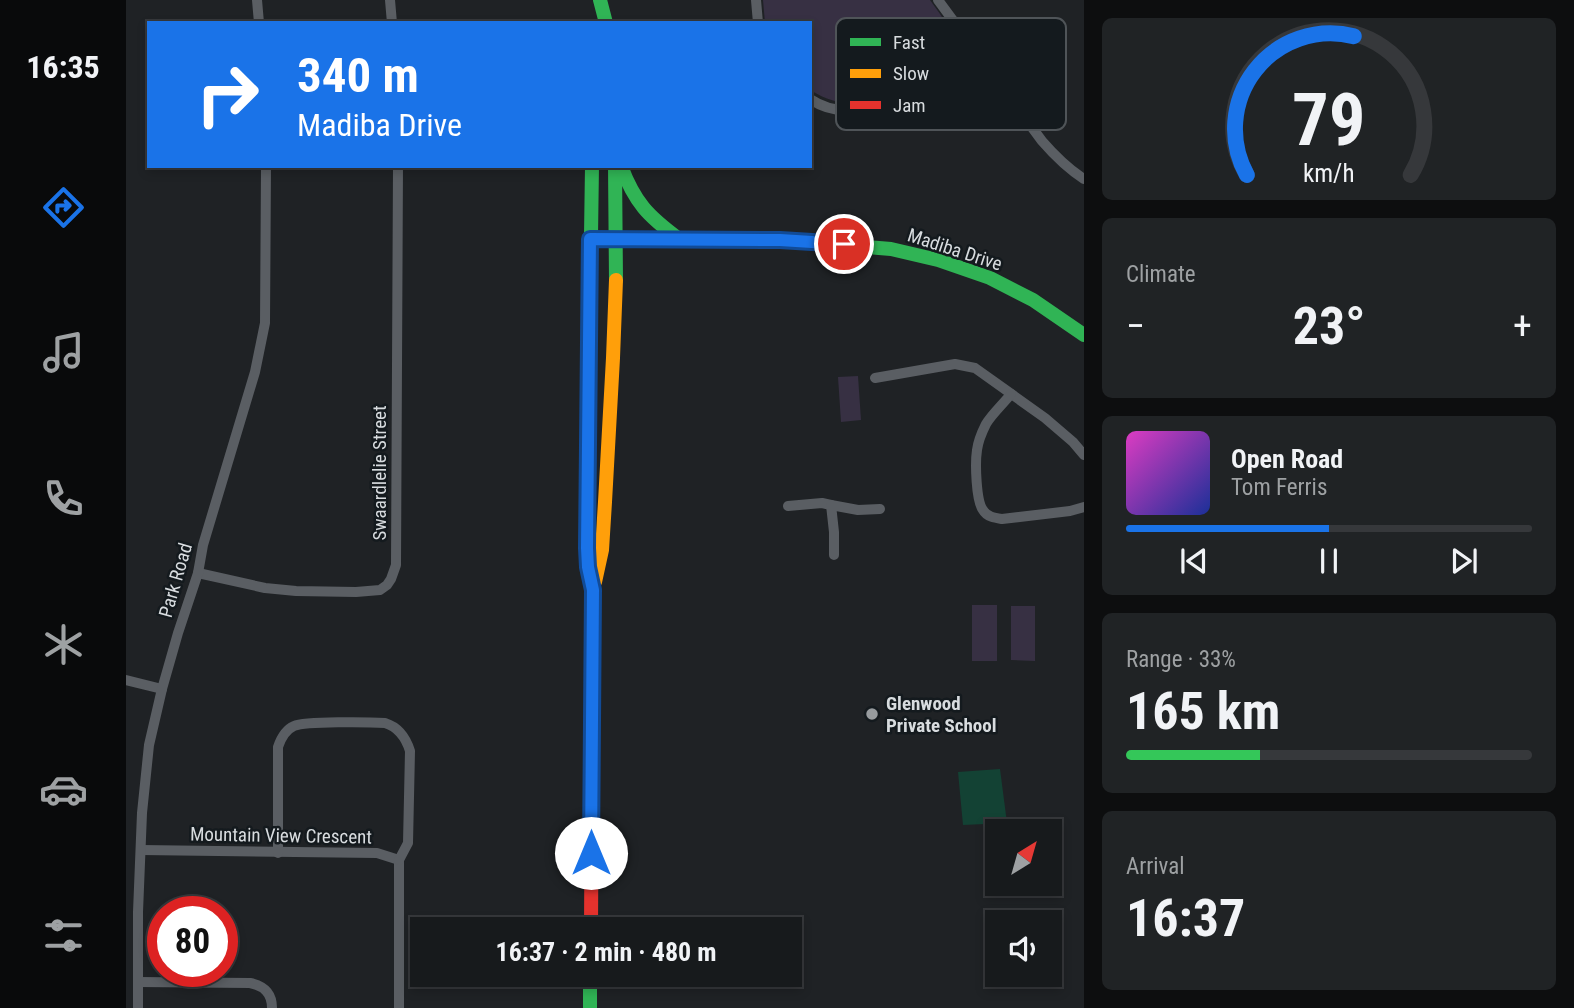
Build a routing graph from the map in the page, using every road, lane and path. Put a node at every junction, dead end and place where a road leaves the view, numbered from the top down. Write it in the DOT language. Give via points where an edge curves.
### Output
graph roads {
  1 [pos="257,0"];
  2 [pos="390,0"];
  3 [pos="598,0"];
  4 [pos="755,0"];
  5 [pos="938,0"];
  6 [pos="951,18"];
  7 [pos="259,21"];
  8 [pos="392,21"];
  9 [pos="593,21"];
  10 [pos="605,21"];
  11 [pos="758,21"];
  12 [pos="812,100"];
  13 [pos="836,109"];
  14 [pos="1035,130"];
  15 [pos="266,168"];
  16 [pos="398,168"];
  17 [pos="592,168"];
  18 [pos="615,168"];
  19 [pos="622,168"];
  20 [pos="1084,179"];
  21 [pos="616,238"];
  22 [pos="590,239"];
  23 [pos="679,239"];
  24 [pos="1084,335"];
  25 [pos="875,378"];
  26 [pos="1011,394"];
  27 [pos="1084,455"];
  28 [pos="831,505"];
  29 [pos="788,506"];
  30 [pos="1084,507"];
  31 [pos="880,509"];
  32 [pos="834,555"];
  33 [pos="198,573"];
  34 [pos="593,590"];
  35 [pos="126,680"];
  36 [pos="162,689"];
  37 [pos="141,850"];
  38 [pos="278,853"];
  39 [pos="399,860"];
  40 [pos="591,917"];
  41 [pos="138,982"];
  42 [pos="590,987"];
  43 [pos="138,1008"];
  44 [pos="272,1008"];
  45 [pos="399,1008"];
  46 [pos="590,1008"];
  1 -- 7 [label="street"];
  2 -- 8 [label="street"];
  3 -- 9 [label="main road"];
  3 -- 10 [label="main road"];
  4 -- 11 [label="street"];
  5 -- 6 [label="street"];
  12 -- 13 [label="street"];
  14 -- 20 [label="street"];
  15 -- 33 [label="street, Park Road" via="265,323"];
  16 -- 33 [label="street, Swaardlelie Street" via="395,571 380,590 356,592 265,588"];
  17 -- 22 [label="main road"];
  18 -- 21 [label="main road"];
  19 -- 23 [label="main road" via="642,209"];
  21 -- 22 [label="main road, Madiba Drive"];
  21 -- 23 [label="main road, Madiba Drive"];
  21 -- 34 [label="main road" via="602,550"];
  22 -- 34 [label="main road" via="587,548"];
  23 -- 24 [label="main road, Madiba Drive" via="868,246 938,260 1033,300"];
  25 -- 26 [label="street" via="955,364 975,368"];
  26 -- 27 [label="street"];
  26 -- 30 [label="street" via="980,438 982,509 1002,519"];
  28 -- 29 [label="street"];
  28 -- 31 [label="street"];
  28 -- 32 [label="street"];
  33 -- 36 [label="street, Park Road"];
  34 -- 40 [label="main road"];
  35 -- 36 [label="street"];
  36 -- 37 [label="street, Park Road" via="149,746"];
  37 -- 38 [label="street, Mountain View Crescent"];
  37 -- 41 [label="street, Park Road"];
  38 -- 39 [label="street, Mountain View Crescent" via="377,853"];
  38 -- 39 [label="street" via="278,747 286,731 298,724 385,723 396,728 410,751 408,843"];
  39 -- 45 [label="street"];
  41 -- 43 [label="street, Park Road"];
  41 -- 44 [label="street" via="250,983 267,991"];
  42 -- 46 [label="main road"];
}
